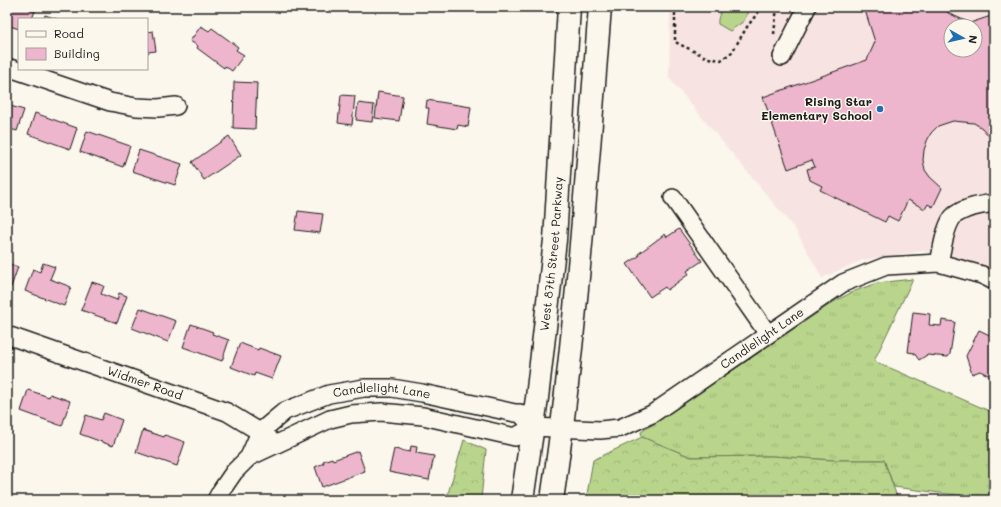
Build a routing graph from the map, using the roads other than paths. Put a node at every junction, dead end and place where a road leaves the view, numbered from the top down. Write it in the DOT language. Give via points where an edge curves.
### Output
graph roads {
  1 [pos="570,7"];
  2 [pos="600,7"];
  3 [pos="807,7"];
  4 [pos="782,57"];
  5 [pos="7,67"];
  6 [pos="176,106"];
  7 [pos="673,198"];
  8 [pos="994,203"];
  9 [pos="939,263"];
  10 [pos="994,281"];
  11 [pos="768,334"];
  12 [pos="7,335"];
  13 [pos="364,388"];
  14 [pos="366,413"];
  15 [pos="533,427"];
  16 [pos="562,428"];
  17 [pos="260,432"];
  18 [pos="277,444"];
  19 [pos="249,456"];
  20 [pos="216,500"];
  21 [pos="522,500"];
  22 [pos="552,500"];
  1 -- 15 [label="main road, West 87th Street Parkway" via="555,240"];
  2 -- 16 [label="main road" via="582,241"];
  3 -- 4 [label="street"];
  5 -- 6 [label="street" via="110,102 143,108"];
  7 -- 11 [label="street"];
  8 -- 9 [label="street" via="974,206 954,216 945,233"];
  9 -- 10 [label="street, Candlelight Lane"];
  9 -- 11 [label="street, Candlelight Lane" via="886,266 843,283"];
  11 -- 16 [label="street, Candlelight Lane" via="652,414 620,428"];
  12 -- 17 [label="street, Widmer Road" via="227,412"];
  13 -- 14 [label="street"];
  13 -- 15 [label="street, Candlelight Lane" via="392,388 520,413"];
  13 -- 17 [label="street, Candlelight Lane" via="329,394 285,411"];
  14 -- 15 [label="street, Candlelight Lane" via="423,416 515,437"];
  14 -- 18 [label="street, Candlelight Lane" via="330,419"];
  15 -- 16 [label="street, Candlelight Lane"];
  15 -- 21 [label="main road, West 87th Street Parkway"];
  16 -- 22 [label="main road"];
  17 -- 18 [label="street, Widmer Road"];
  17 -- 19 [label="street, Candlelight Lane"];
  18 -- 19 [label="street, Candlelight Lane"];
  19 -- 20 [label="street, Candlelight Lane" via="234,472"];
}
